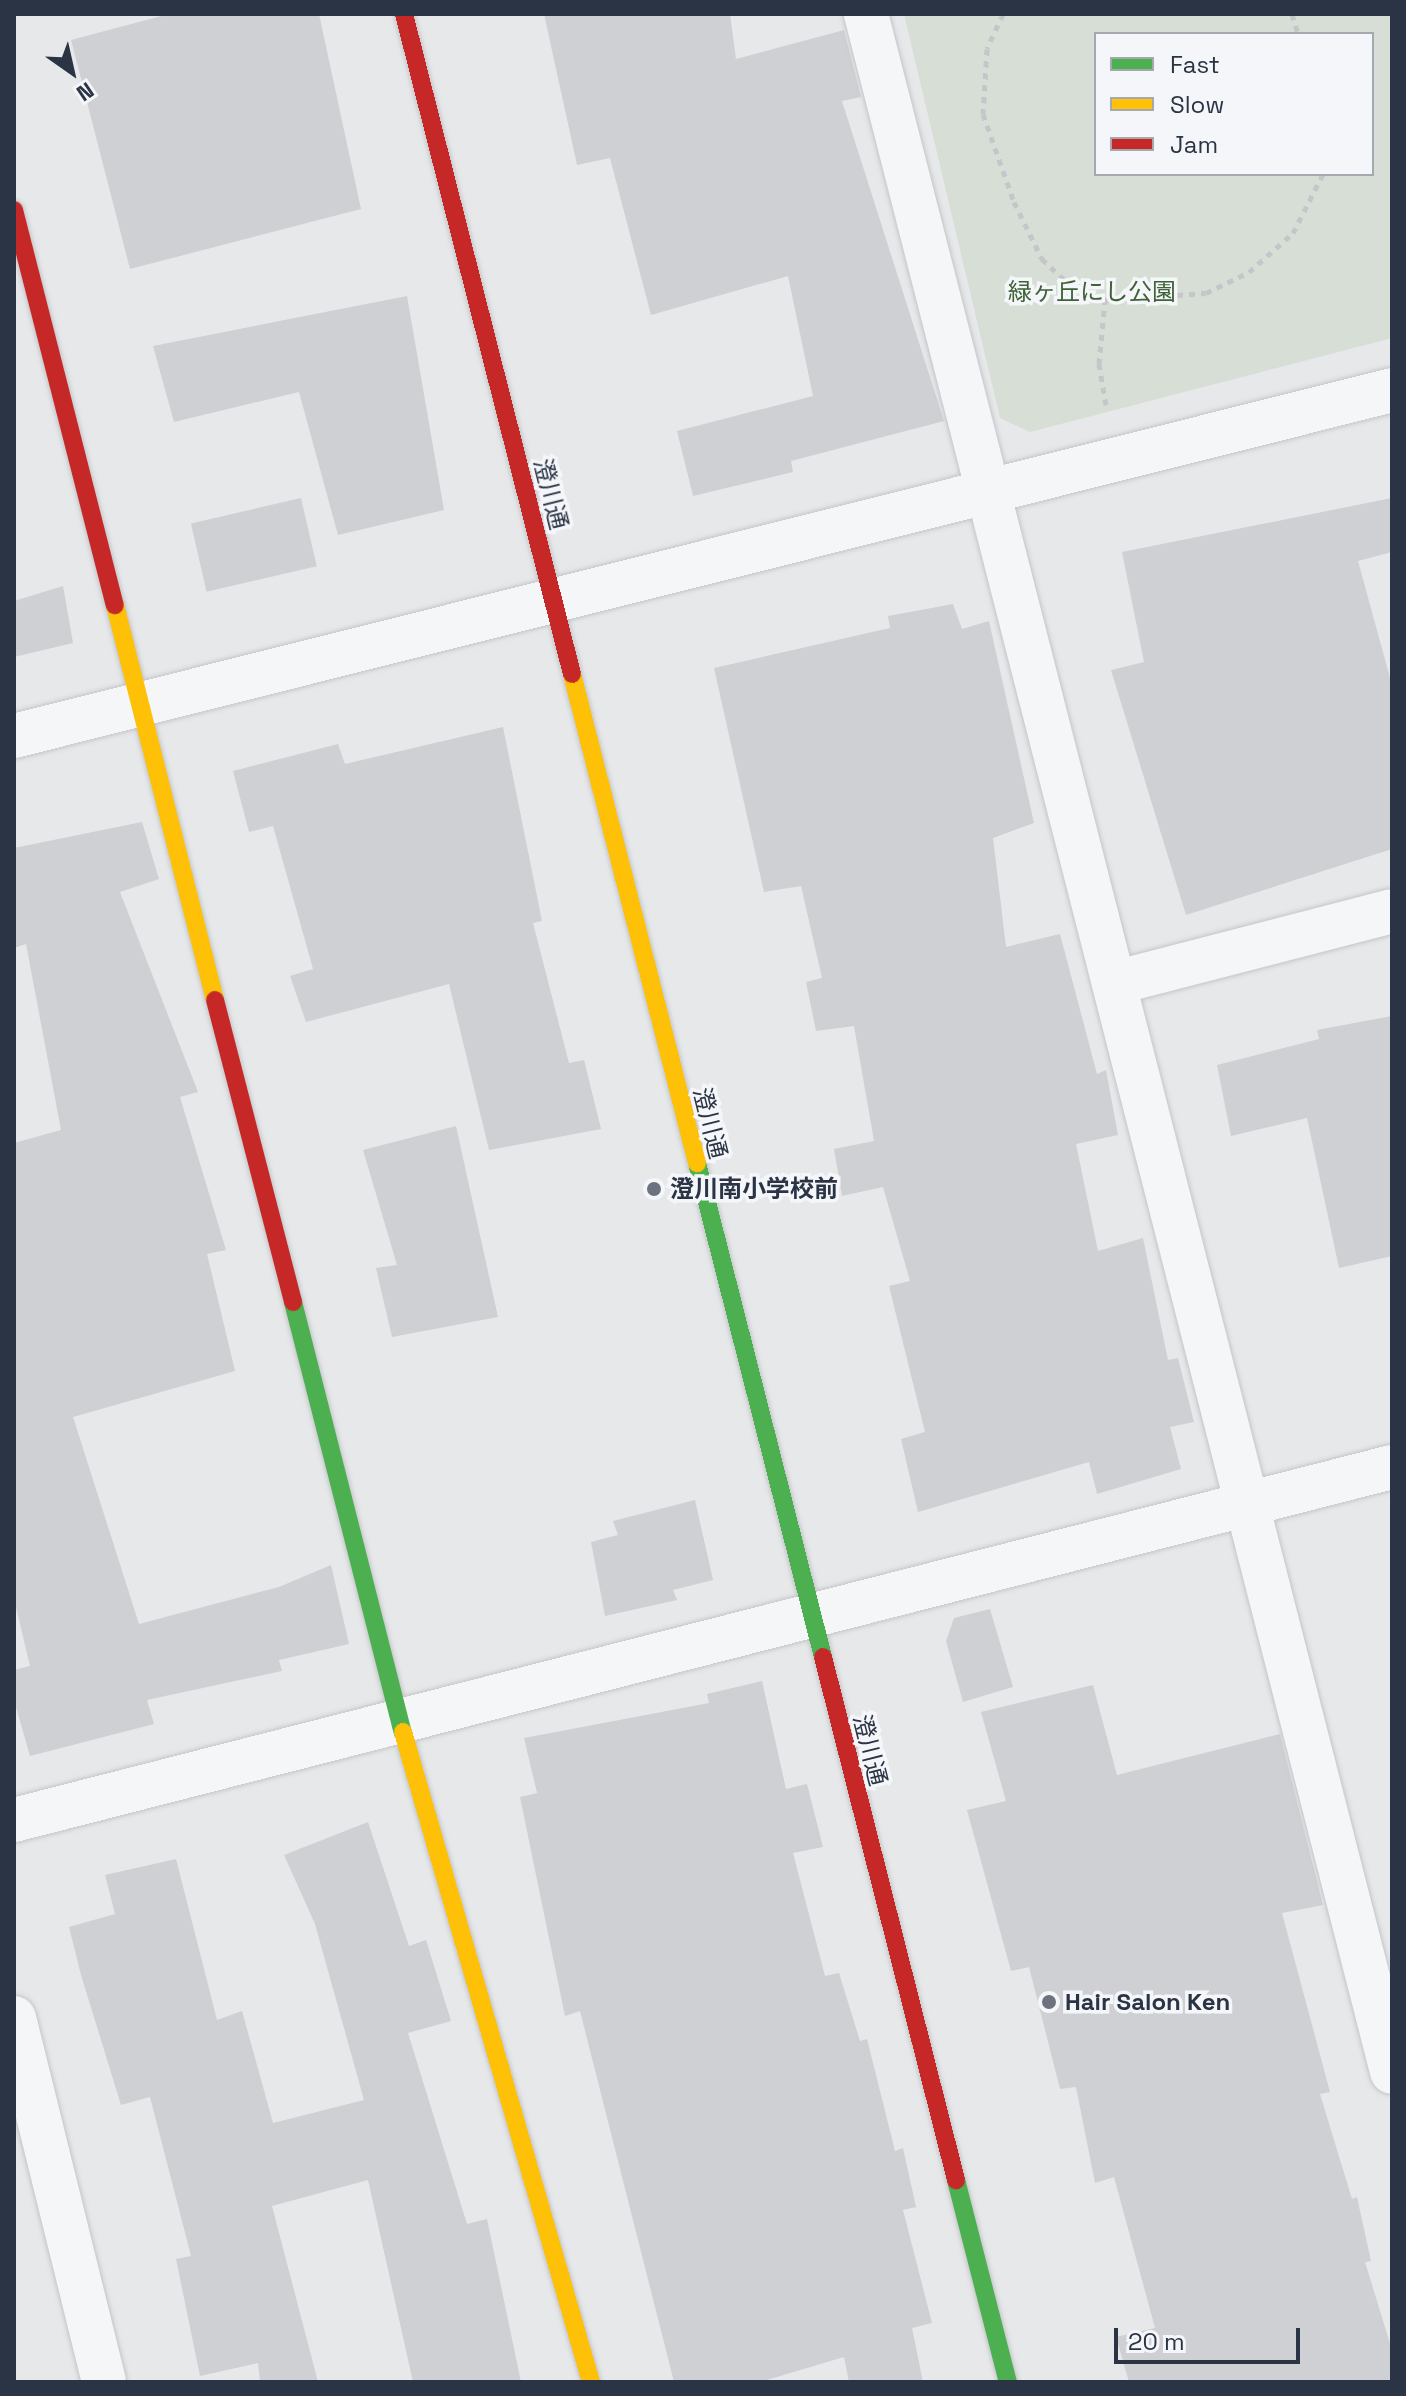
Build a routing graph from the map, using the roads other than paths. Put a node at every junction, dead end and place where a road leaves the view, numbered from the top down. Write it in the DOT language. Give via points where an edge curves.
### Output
graph roads {
  1 [pos="404,14"];
  2 [pos="866,14"];
  3 [pos="14,210"];
  4 [pos="23,282"];
  5 [pos="1392,390"];
  6 [pos="990,493"];
  7 [pos="553,599"];
  8 [pos="138,703"];
  9 [pos="14,736"];
  10 [pos="1392,911"];
  11 [pos="1114,983"];
  12 [pos="1392,1467"];
  13 [pos="1243,1504"];
  14 [pos="811,1616"];
  15 [pos="399,1719"];
  16 [pos="14,1820"];
  17 [pos="1375,1932"];
  18 [pos="14,2018"];
  19 [pos="1392,2072"];
  20 [pos="104,2382"];
  21 [pos="591,2382"];
  22 [pos="1008,2382"];
  1 -- 7 [label="street, 澄川通"];
  2 -- 6 [label="street"];
  3 -- 4 [label="street"];
  4 -- 8 [label="street"];
  5 -- 6 [label="street"];
  6 -- 7 [label="street"];
  6 -- 11 [label="street"];
  7 -- 8 [label="street"];
  7 -- 14 [label="street, 澄川通"];
  8 -- 9 [label="street"];
  8 -- 15 [label="street"];
  10 -- 11 [label="street"];
  11 -- 13 [label="street"];
  12 -- 13 [label="street"];
  13 -- 14 [label="street"];
  13 -- 17 [label="street"];
  14 -- 15 [label="street"];
  14 -- 22 [label="street, 澄川通"];
  15 -- 16 [label="street"];
  15 -- 21 [label="street"];
  17 -- 19 [label="street"];
  18 -- 20 [label="street"];
}
